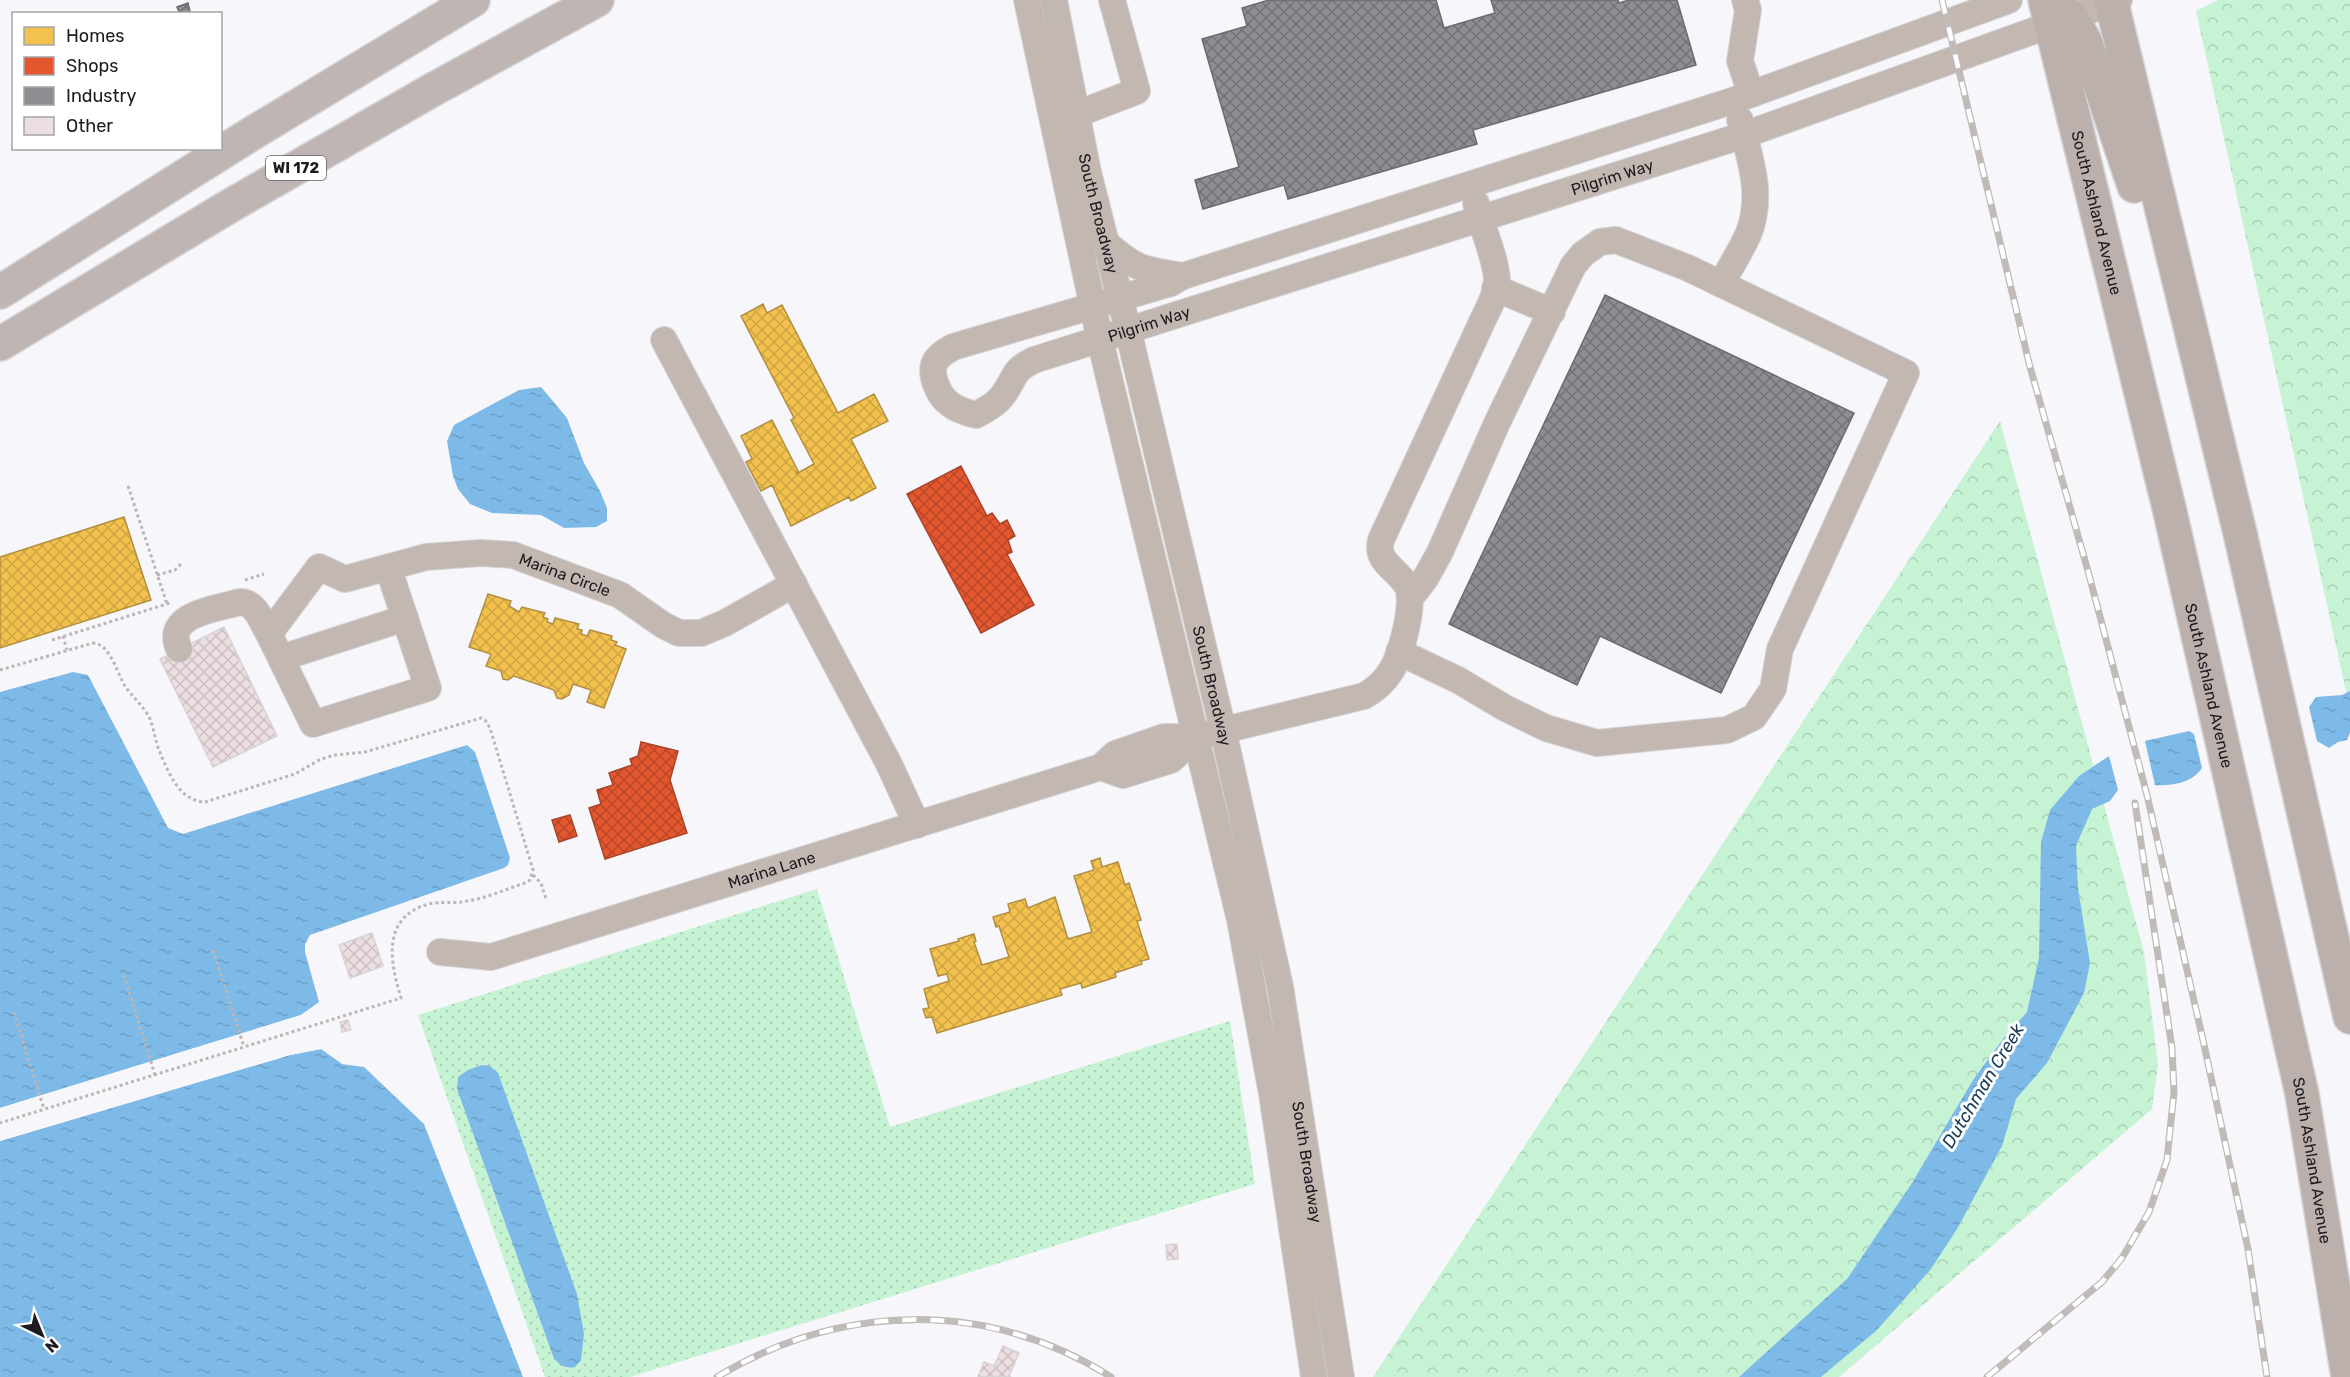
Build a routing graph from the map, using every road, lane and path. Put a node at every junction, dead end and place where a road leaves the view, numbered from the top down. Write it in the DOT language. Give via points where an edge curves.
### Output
graph roads {
  1 [pos="473,0"];
  2 [pos="597,0"];
  3 [pos="1028,0"];
  4 [pos="1054,0"];
  5 [pos="1112,0"];
  6 [pos="1745,0"];
  7 [pos="2009,0"];
  8 [pos="2113,1"];
  9 [pos="2056,11"];
  10 [pos="1743,97"];
  11 [pos="1077,114"];
  12 [pos="1744,135"];
  13 [pos="1471,184"];
  14 [pos="1480,219"];
  15 [pos="1106,243"];
  16 [pos="1183,276"];
  17 [pos="1721,284"];
  18 [pos="1495,288"];
  19 [pos="0,292"];
  20 [pos="2182,297"];
  21 [pos="1120,299"];
  22 [pos="1092,306"];
  23 [pos="1552,312"];
  24 [pos="1128,330"];
  25 [pos="664,340"];
  26 [pos="1100,340"];
  27 [pos="0,344"];
  28 [pos="128,486"];
  29 [pos="183,562"];
  30 [pos="388,567"];
  31 [pos="264,574"];
  32 [pos="157,575"];
  33 [pos="243,581"];
  34 [pos="794,584"];
  35 [pos="1411,597"];
  36 [pos="178,601"];
  37 [pos="167,604"];
  38 [pos="405,618"];
  39 [pos="268,634"];
  40 [pos="63,636"];
  41 [pos="52,640"];
  42 [pos="179,649"];
  43 [pos="67,650"];
  44 [pos="1399,652"];
  45 [pos="280,658"];
  46 [pos="0,670"];
  47 [pos="1223,730"];
  48 [pos="1196,738"];
  49 [pos="917,825"];
  50 [pos="532,875"];
  51 [pos="546,899"];
  52 [pos="213,950"];
  53 [pos="440,952"];
  54 [pos="124,975"];
  55 [pos="14,1012"];
  56 [pos="2350,1017"];
  57 [pos="244,1047"];
  58 [pos="155,1075"];
  59 [pos="44,1109"];
  60 [pos="0,1123"];
  61 [pos="1314,1377"];
  62 [pos="1341,1377"];
  63 [pos="2348,1377"];
  1 -- 19 [label="highway"];
  2 -- 27 [label="highway, WI 172" via="228,207"];
  3 -- 22 [label="street, South Broadway"];
  4 -- 11 [label="street, South Broadway"];
  5 -- 11 [label="street" via="1137,91"];
  6 -- 10 [label="street" via="1748,10 1740,61"];
  7 -- 10 [label="street, Pilgrim Way"];
  8 -- 9 [label="street, Pilgrim Way"];
  8 -- 20 [label="main road"];
  9 -- 12 [label="street, Pilgrim Way"];
  9 -- 20 [label="main road" via="2086,43 2157,252"];
  9 -- 63 [label="main road, South Ashland Avenue" via="2301,1094"];
  10 -- 12 [label="street"];
  10 -- 13 [label="street, Pilgrim Way"];
  11 -- 15 [label="street, South Broadway"];
  12 -- 14 [label="street, Pilgrim Way"];
  12 -- 17 [label="street" via="1754,172 1755,204 1748,233"];
  13 -- 14 [label="street"];
  13 -- 16 [label="street, Pilgrim Way"];
  14 -- 18 [label="street" via="1495,268"];
  14 -- 24 [label="street, Pilgrim Way"];
  15 -- 16 [label="street" via="1136,266"];
  15 -- 21 [label="street, South Broadway"];
  16 -- 21 [label="street, Pilgrim Way"];
  17 -- 23 [label="street" via="1640,248 1616,240 1600,242 1573,266"];
  17 -- 44 [label="street" via="1906,373 1780,649 1773,689 1754,717 1727,730 1597,743 1545,728"];
  18 -- 23 [label="street"];
  18 -- 35 [label="street" via="1378,549 1407,585"];
  20 -- 56 [label="main road"];
  21 -- 22 [label="street, Pilgrim Way"];
  21 -- 24 [label="street, South Broadway"];
  22 -- 26 [label="street, South Broadway"];
  22 -- 26 [label="street, Pilgrim Way" via="953,347 935,362 933,373 948,404 976,415 1002,398 1020,367"];
  23 -- 35 [label="street" via="1440,552"];
  24 -- 26 [label="street, Pilgrim Way"];
  24 -- 47 [label="street, South Broadway"];
  25 -- 34 [label="street"];
  26 -- 48 [label="street, South Broadway"];
  28 -- 32 [label="path"];
  29 -- 32 [label="path" via="175,570"];
  30 -- 34 [label="street, Marina Circle" via="426,557 513,555 620,595 679,633 701,633"];
  30 -- 38 [label="street"];
  30 -- 39 [label="street, Marina Circle" via="345,579 319,567"];
  31 -- 33 [label="path"];
  32 -- 37 [label="path"];
  34 -- 49 [label="street"];
  35 -- 44 [label="street, Marina Lane"];
  36 -- 37 [label="path"];
  37 -- 40 [label="path"];
  38 -- 45 [label="street"];
  38 -- 45 [label="street" via="428,688 313,724"];
  39 -- 42 [label="street" via="254,608 248,602 240,602 185,619 175,635"];
  39 -- 45 [label="street"];
  40 -- 41 [label="path"];
  40 -- 43 [label="path"];
  43 -- 46 [label="path"];
  43 -- 50 [label="path" via="97,643 105,650 151,721 159,750 180,790 197,801 205,802 295,774 321,759 364,752 475,718 485,720"];
  44 -- 47 [label="street, Marina Lane" via="1383,682 1364,696"];
  47 -- 48 [label="street, Marina Lane"];
  47 -- 62 [label="street, South Broadway" via="1280,986"];
  48 -- 49 [label="street, Marina Lane" via="1171,760 1123,775 1101,767"];
  48 -- 61 [label="street, South Broadway" via="1240,920 1272,1095"];
  49 -- 53 [label="street, Marina Lane" via="491,957"];
  50 -- 51 [label="path" via="541,884"];
  50 -- 57 [label="path" via="525,883 482,898 430,904 404,919 391,946 391,962 401,998"];
  52 -- 57 [label="path"];
  54 -- 58 [label="path"];
  55 -- 59 [label="path"];
  57 -- 58 [label="path"];
  58 -- 59 [label="path"];
  59 -- 60 [label="path"];
}
